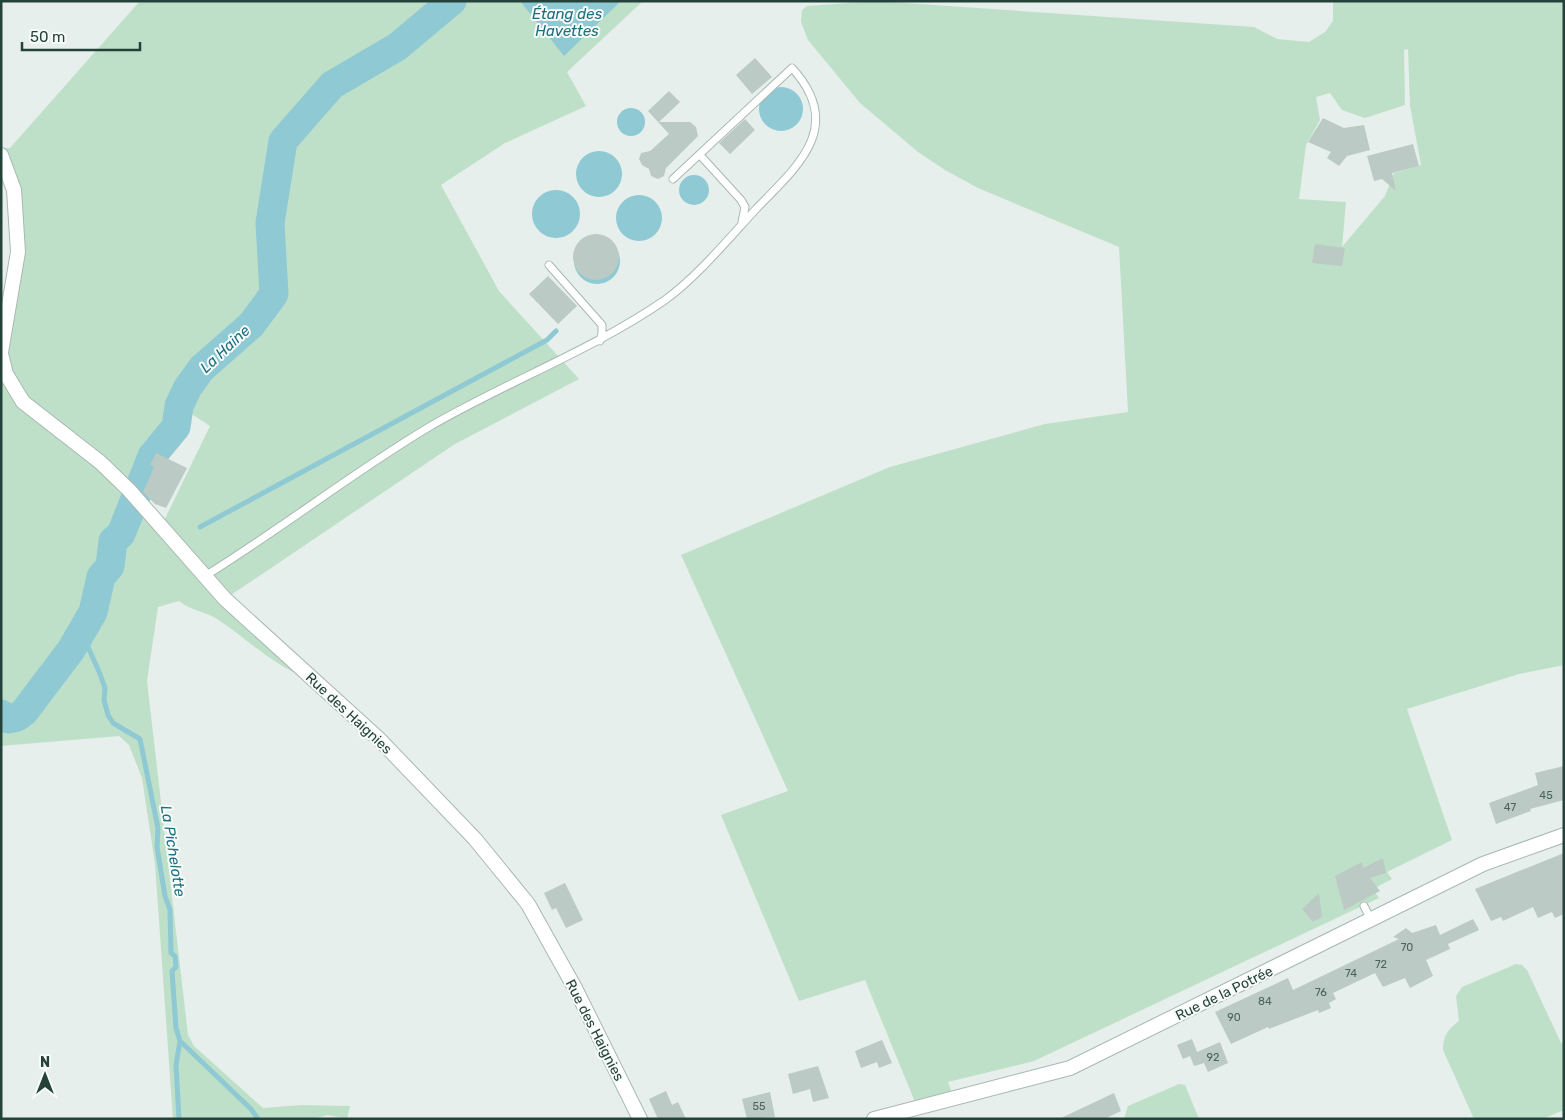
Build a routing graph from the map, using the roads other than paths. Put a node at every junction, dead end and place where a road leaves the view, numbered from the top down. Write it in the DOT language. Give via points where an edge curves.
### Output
graph roads {
  1 [pos="1,155"];
  2 [pos="700,155"];
  3 [pos="673,179"];
  4 [pos="742,225"];
  5 [pos="550,266"];
  6 [pos="600,341"];
  7 [pos="2,359"];
  8 [pos="205,576"];
  9 [pos="1564,836"];
  10 [pos="1364,906"];
  11 [pos="1371,920"];
  12 [pos="640,1119"];
  13 [pos="874,1119"];
  1 -- 7 [label="street, Rue des Haignies" via="14,190 18,252"];
  2 -- 3 [label="lane"];
  2 -- 4 [label="lane" via="741,200 745,207"];
  2 -- 4 [label="lane" via="792,68 805,82 816,120 807,153"];
  4 -- 6 [label="lane" via="667,298"];
  5 -- 6 [label="lane" via="602,325"];
  6 -- 8 [label="lane" via="428,428"];
  7 -- 8 [label="street, Rue des Haignies" via="13,389 23,402 100,462 143,504"];
  8 -- 12 [label="street, Rue des Haignies" via="261,634 380,740 475,839 514,886 528,904 576,990"];
  9 -- 11 [label="street, Rue de la Potrée" via="1483,864"];
  10 -- 11 [label="lane"];
  11 -- 13 [label="street, Rue de la Potrée" via="1070,1068"];
}
